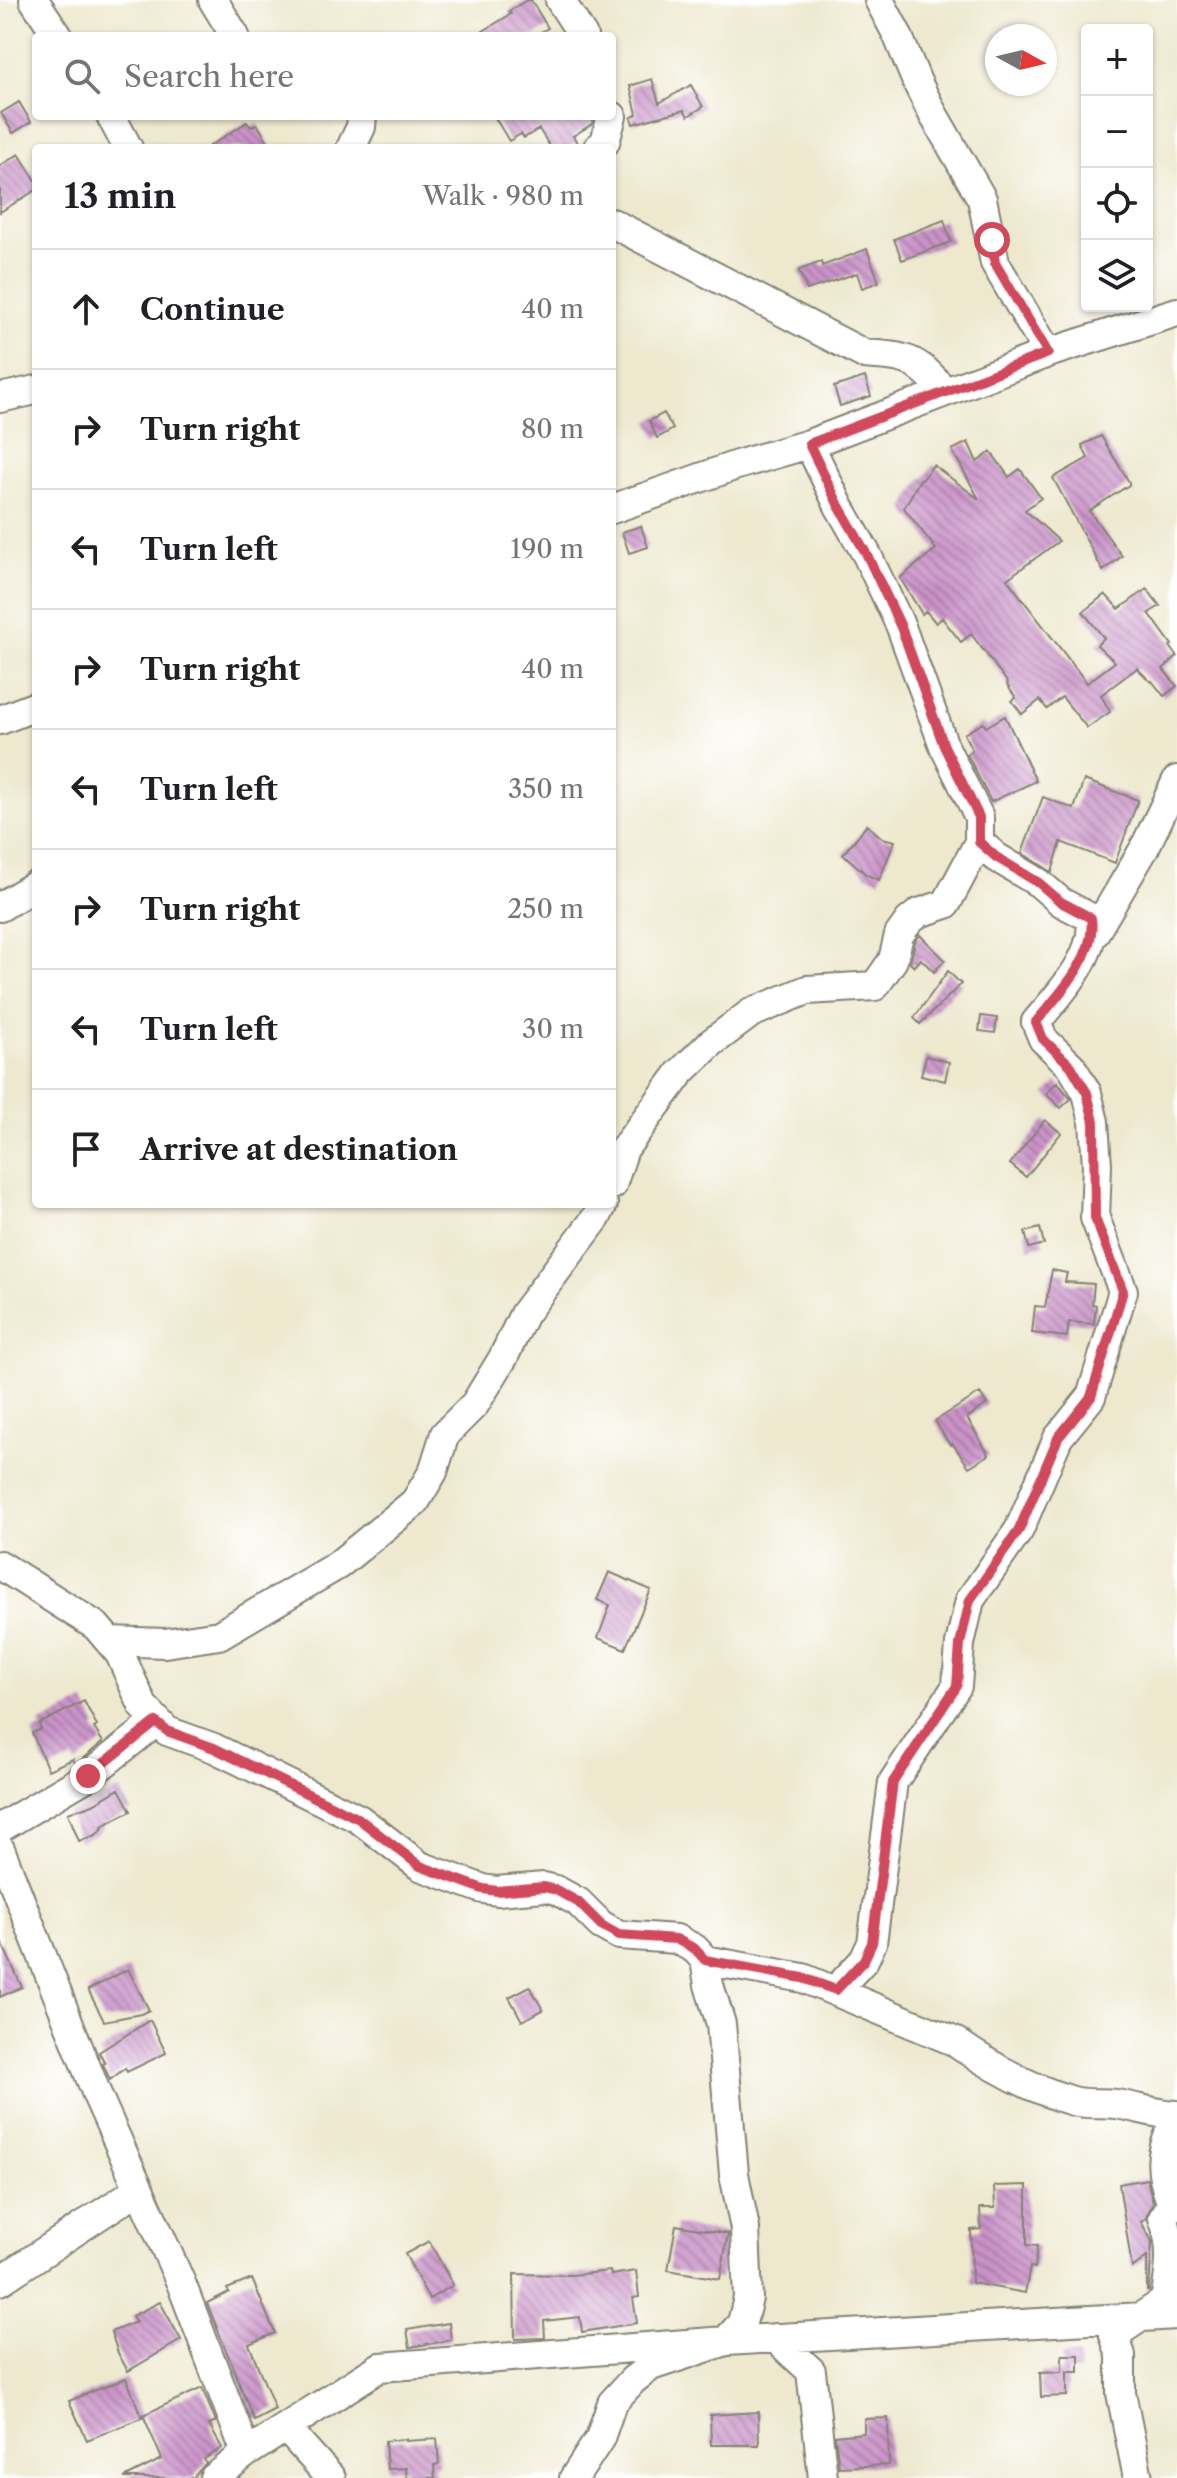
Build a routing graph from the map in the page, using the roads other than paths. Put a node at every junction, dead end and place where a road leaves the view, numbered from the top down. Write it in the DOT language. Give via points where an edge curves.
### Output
graph roads {
  1 [pos="34,0"];
  2 [pos="213,0"];
  3 [pos="560,0"];
  4 [pos="879,0"];
  5 [pos="55,32"];
  6 [pos="233,32"];
  7 [pos="580,32"];
  8 [pos="113,120"];
  9 [pos="362,120"];
  10 [pos="611,120"];
  11 [pos="126,144"];
  12 [pos="353,144"];
  13 [pos="603,144"];
  14 [pos="616,225"];
  15 [pos="1177,314"];
  16 [pos="1048,353"];
  17 [pos="32,391"];
  18 [pos="945,392"];
  19 [pos="0,398"];
  20 [pos="809,444"];
  21 [pos="616,508"];
  22 [pos="32,708"];
  23 [pos="0,720"];
  24 [pos="1177,780"];
  25 [pos="979,842"];
  26 [pos="32,887"];
  27 [pos="0,907"];
  28 [pos="1094,934"];
  29 [pos="616,1173"];
  30 [pos="601,1208"];
  31 [pos="0,1565"];
  32 [pos="109,1641"];
  33 [pos="156,1722"];
  34 [pos="0,1828"];
  35 [pos="0,1849"];
  36 [pos="705,1960"];
  37 [pos="836,1990"];
  38 [pos="1177,2115"];
  39 [pos="139,2189"];
  40 [pos="0,2281"];
  41 [pos="1177,2315"];
  42 [pos="1139,2318"];
  43 [pos="775,2338"];
  44 [pos="726,2341"];
  45 [pos="286,2428"];
  46 [pos="246,2453"];
  47 [pos="214,2478"];
  48 [pos="331,2478"];
  49 [pos="574,2478"];
  50 [pos="823,2478"];
  51 [pos="1138,2478"];
  1 -- 5 [label="street"];
  2 -- 6 [label="street"];
  3 -- 7 [label="street"];
  4 -- 16 [label="street" via="933,114 982,199 995,263"];
  8 -- 11 [label="street"];
  9 -- 12 [label="street"];
  10 -- 13 [label="street"];
  14 -- 18 [label="street" via="864,354 903,357 926,369"];
  15 -- 16 [label="street"];
  16 -- 18 [label="street"];
  17 -- 19 [label="street"];
  18 -- 20 [label="street"];
  20 -- 21 [label="street"];
  20 -- 25 [label="street" via="901,627 944,746 979,817"];
  22 -- 23 [label="street"];
  24 -- 28 [label="street"];
  25 -- 28 [label="street" via="1091,918"];
  25 -- 29 [label="street" via="946,904 919,913 904,928 893,960 875,986 807,990 751,1013 680,1073 624,1149"];
  26 -- 27 [label="street"];
  28 -- 37 [label="street" via="1069,980 1036,1022 1043,1039 1071,1066 1087,1093 1094,1122 1095,1218 1123,1291 1091,1397 1058,1438 1019,1530 970,1600 957,1686 893,1782 872,1943"];
  30 -- 32 [label="street" via="524,1314 475,1404 445,1434 433,1472 415,1502 338,1565 219,1635 165,1643"];
  31 -- 32 [label="street" via="96,1626"];
  32 -- 33 [label="street"];
  33 -- 34 [label="street" via="88,1776"];
  33 -- 36 [label="street" via="359,1819 420,1866 483,1889 556,1890 619,1935 676,1939"];
  35 -- 39 [label="street"];
  36 -- 37 [label="street" via="803,1978"];
  36 -- 44 [label="street" via="721,2024 734,2174 745,2229 748,2298 742,2323"];
  37 -- 38 [label="street" via="956,2042 1072,2101"];
  38 -- 42 [label="street" via="1161,2155 1172,2205 1163,2218 1170,2236 1171,2268 1165,2301"];
  39 -- 40 [label="street"];
  39 -- 46 [label="street"];
  41 -- 42 [label="street"];
  42 -- 43 [label="street"];
  42 -- 51 [label="street" via="1114,2335"];
  43 -- 44 [label="street"];
  43 -- 50 [label="street" via="811,2371"];
  44 -- 45 [label="street" via="380,2367"];
  44 -- 49 [label="street" via="651,2366 633,2380 612,2403 600,2438"];
  45 -- 46 [label="street"];
  45 -- 48 [label="street"];
  46 -- 47 [label="street"];
}
